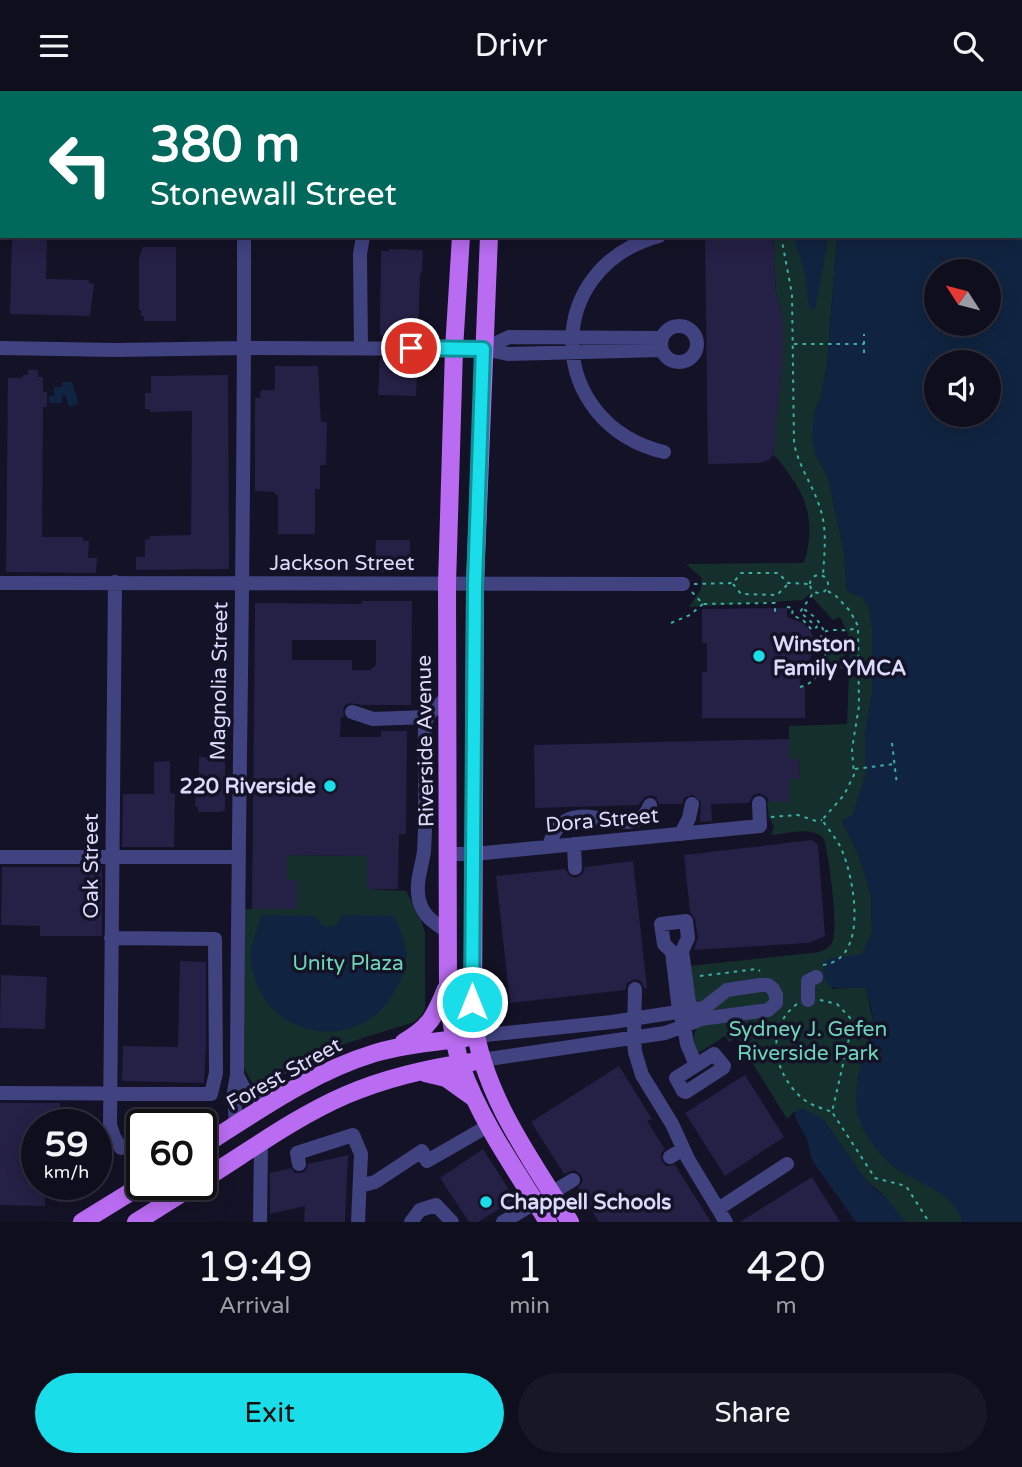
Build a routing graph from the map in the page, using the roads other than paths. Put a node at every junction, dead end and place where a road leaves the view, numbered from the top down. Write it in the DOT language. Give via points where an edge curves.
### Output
graph roads {
  1 [pos="244,238"];
  2 [pos="363,238"];
  3 [pos="461,238"];
  4 [pos="489,238"];
  5 [pos="651,238"];
  6 [pos="661,344"];
  7 [pos="572,345"];
  8 [pos="0,348"];
  9 [pos="244,348"];
  10 [pos="361,348"];
  11 [pos="454,349"];
  12 [pos="483,349"];
  13 [pos="664,452"];
  14 [pos="115,582"];
  15 [pos="0,583"];
  16 [pos="242,583"];
  17 [pos="447,584"];
  18 [pos="475,584"];
  19 [pos="683,584"];
  20 [pos="446,698"];
  21 [pos="352,712"];
  22 [pos="427,717"];
  23 [pos="759,803"];
  24 [pos="692,804"];
  25 [pos="650,805"];
  26 [pos="681,834"];
  27 [pos="574,844"];
  28 [pos="549,846"];
  29 [pos="448,853"];
  30 [pos="474,853"];
  31 [pos="112,856"];
  32 [pos="0,857"];
  33 [pos="237,857"];
  34 [pos="575,868"];
  35 [pos="447,931"];
  36 [pos="111,938"];
  37 [pos="677,952"];
  38 [pos="816,977"];
  39 [pos="447,986"];
  40 [pos="635,989"];
  41 [pos="808,1000"];
  42 [pos="684,1016"];
  43 [pos="634,1018"];
  44 [pos="476,1036"];
  45 [pos="634,1037"];
  46 [pos="454,1039"];
  47 [pos="395,1048"];
  48 [pos="482,1060"];
  49 [pos="460,1063"];
  50 [pos="696,1065"];
  51 [pos="418,1071"];
  52 [pos="237,1075"];
  53 [pos="0,1093"];
  54 [pos="110,1093"];
  55 [pos="474,1098"];
  56 [pos="270,1104"];
  57 [pos="236,1126"];
  58 [pos="488,1126"];
  59 [pos="217,1137"];
  60 [pos="261,1144"];
  61 [pos="121,1148"];
  62 [pos="299,1164"];
  63 [pos="787,1164"];
  64 [pos="217,1171"];
  65 [pos="573,1180"];
  66 [pos="360,1186"];
  67 [pos="551,1192"];
  68 [pos="126,1195"];
  69 [pos="171,1200"];
  70 [pos="536,1202"];
  71 [pos="722,1216"];
  72 [pos="82,1222"];
  73 [pos="136,1222"];
  74 [pos="260,1222"];
  75 [pos="358,1222"];
  76 [pos="411,1222"];
  77 [pos="452,1222"];
  78 [pos="503,1222"];
  79 [pos="548,1222"];
  80 [pos="570,1222"];
  1 -- 9 [label="street, Magnolia Street"];
  2 -- 10 [label="street"];
  3 -- 11 [label="main road, Riverside Avenue"];
  4 -- 12 [label="main road"];
  5 -- 7 [label="street" via="625,250 593,278 576,315"];
  6 -- 7 [label="street"];
  7 -- 12 [label="street" via="509,354"];
  7 -- 13 [label="street" via="582,391 601,417 626,438"];
  8 -- 9 [label="street"];
  9 -- 10 [label="street"];
  9 -- 16 [label="street, Magnolia Street"];
  10 -- 11 [label="street"];
  11 -- 12 [label="street"];
  11 -- 17 [label="main road, Riverside Avenue"];
  12 -- 18 [label="main road"];
  14 -- 15 [label="street, Jackson Street"];
  14 -- 16 [label="street, Jackson Street"];
  14 -- 31 [label="street, Oak Street"];
  16 -- 17 [label="street, Jackson Street"];
  16 -- 33 [label="street, Magnolia Street"];
  17 -- 18 [label="street, Jackson Street"];
  17 -- 20 [label="main road, Riverside Avenue"];
  18 -- 19 [label="street, Jackson Street"];
  18 -- 30 [label="main road"];
  20 -- 22 [label="street"];
  20 -- 29 [label="main road, Riverside Avenue"];
  21 -- 22 [label="street" via="373,719"];
  22 -- 35 [label="street" via="419,898 433,923"];
  23 -- 26 [label="street, Dora Street" via="765,822"];
  24 -- 26 [label="street"];
  25 -- 28 [label="street" via="646,814 627,823 575,817 561,822"];
  26 -- 27 [label="street, Dora Street"];
  27 -- 28 [label="street, Dora Street"];
  27 -- 34 [label="street"];
  28 -- 30 [label="street, Dora Street"];
  29 -- 30 [label="street, Dora Street"];
  29 -- 35 [label="main road, Riverside Avenue"];
  30 -- 44 [label="main road" via="472,992"];
  31 -- 32 [label="street"];
  31 -- 33 [label="street"];
  31 -- 36 [label="street, Oak Street"];
  33 -- 52 [label="street, Magnolia Street"];
  35 -- 39 [label="main road, Riverside Avenue"];
  36 -- 54 [label="street, Oak Street"];
  36 -- 54 [label="street" via="215,939 216,1073 211,1094"];
  37 -- 42 [label="street"];
  38 -- 41 [label="street" via="808,981"];
  39 -- 46 [label="main road, Riverside Avenue"];
  39 -- 47 [label="main road" via="430,1022"];
  40 -- 43 [label="street"];
  42 -- 42 [label="street" via="701,1019 768,1010 776,1003 776,995 768,985 735,988"];
  42 -- 43 [label="street"];
  42 -- 45 [label="street" via="670,1032"];
  42 -- 50 [label="street" via="688,1048"];
  43 -- 44 [label="street"];
  43 -- 45 [label="street"];
  44 -- 46 [label="main road, Forest Street"];
  44 -- 48 [label="main road"];
  45 -- 48 [label="street"];
  45 -- 71 [label="street" via="642,1075 672,1124 679,1158"];
  46 -- 47 [label="main road, Forest Street"];
  46 -- 49 [label="main road, Riverside Avenue"];
  47 -- 56 [label="main road, Forest Street" via="337,1068"];
  48 -- 49 [label="main road"];
  48 -- 67 [label="main road" via="502,1112"];
  49 -- 51 [label="main road"];
  49 -- 55 [label="main road, Riverside Avenue"];
  51 -- 55 [label="main road" via="446,1078"];
  51 -- 60 [label="main road" via="345,1095"];
  52 -- 56 [label="street" via="244,1089"];
  52 -- 57 [label="street, Magnolia Street"];
  53 -- 54 [label="street"];
  54 -- 61 [label="street, Oak Street" via="110,1125"];
  55 -- 58 [label="main road, Riverside Avenue"];
  56 -- 57 [label="main road, Forest Street"];
  57 -- 59 [label="main road, Forest Street"];
  58 -- 66 [label="street" via="427,1161 422,1151 375,1182"];
  58 -- 70 [label="main road, Riverside Avenue"];
  60 -- 64 [label="main road"];
  60 -- 74 [label="street"];
  62 -- 66 [label="street" via="297,1153 353,1135 360,1150"];
  63 -- 71 [label="street"];
  65 -- 67 [label="street"];
  66 -- 75 [label="street"];
  67 -- 70 [label="street"];
  67 -- 80 [label="main road"];
  68 -- 72 [label="main road"];
  69 -- 73 [label="main road"];
  70 -- 78 [label="street"];
  70 -- 79 [label="main road, Riverside Avenue"];
  76 -- 77 [label="street" via="420,1210 436,1205"];
}
